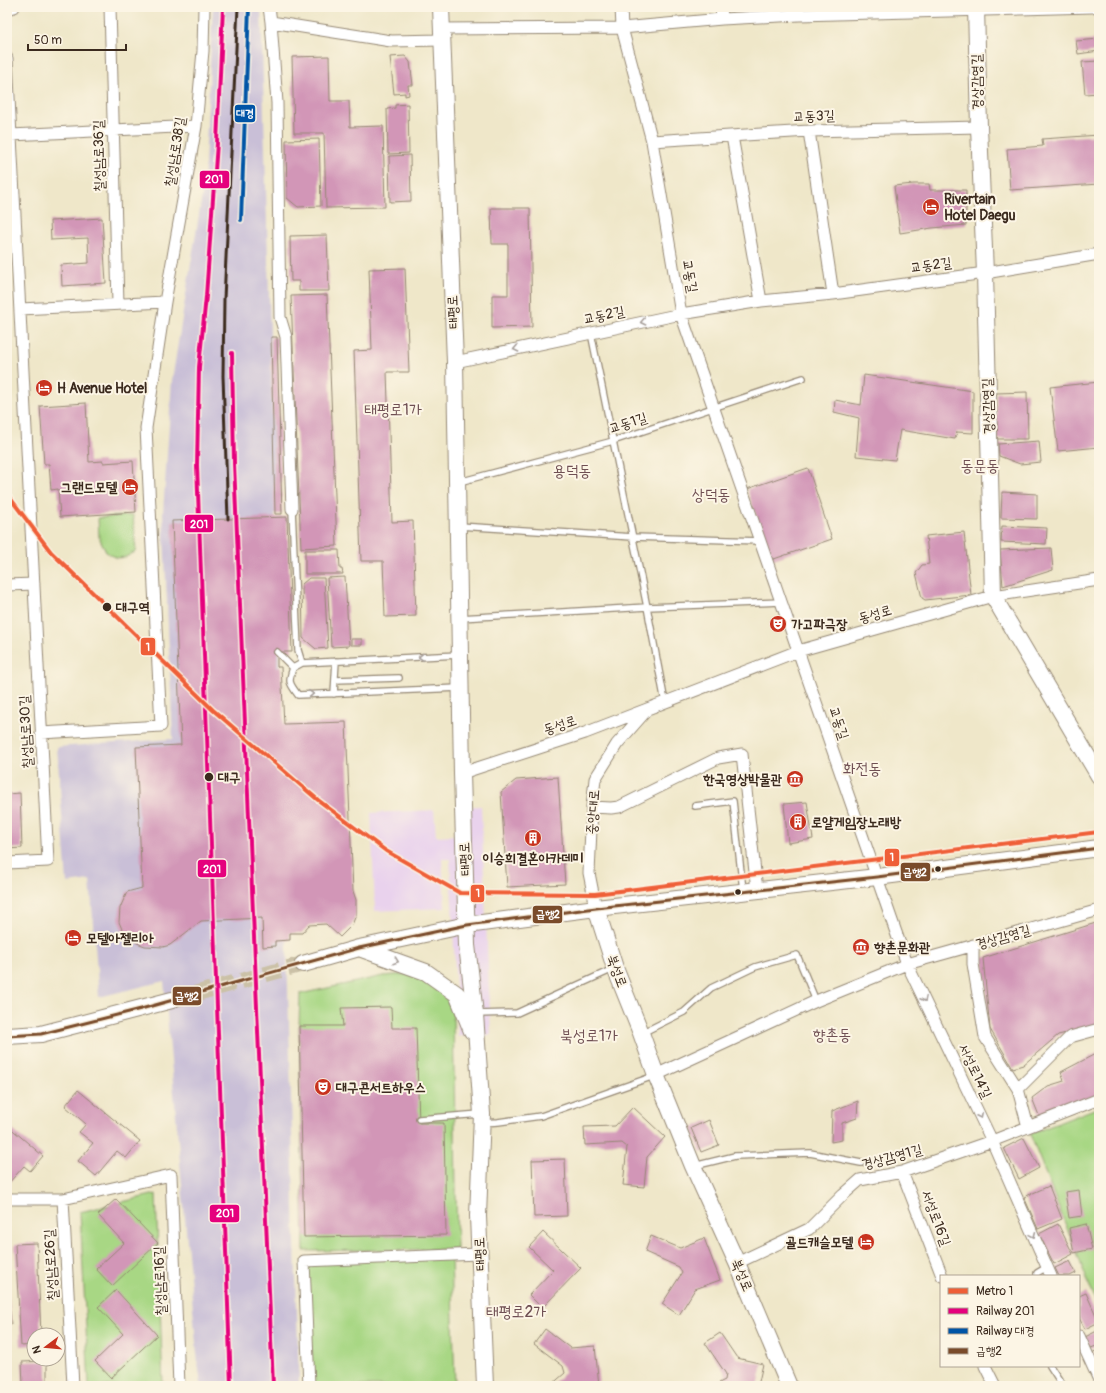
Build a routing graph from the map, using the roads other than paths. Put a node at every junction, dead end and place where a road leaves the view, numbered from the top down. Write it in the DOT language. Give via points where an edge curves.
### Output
graph roads {
  1 [pos="14,7"];
  2 [pos="110,7"];
  3 [pos="204,7"];
  4 [pos="269,7"];
  5 [pos="441,7"];
  6 [pos="621,7"];
  7 [pos="721,7"];
  8 [pos="1092,7"];
  9 [pos="976,8"];
  10 [pos="7,10"];
  11 [pos="798,11"];
  12 [pos="722,19"];
  13 [pos="270,22"];
  14 [pos="622,28"];
  15 [pos="442,35"];
  16 [pos="7,58"];
  17 [pos="196,126"];
  18 [pos="979,128"];
  19 [pos="114,130"];
  20 [pos="809,131"];
  21 [pos="11,135"];
  22 [pos="732,136"];
  23 [pos="652,141"];
  24 [pos="1099,254"];
  25 [pos="985,273"];
  26 [pos="833,294"];
  27 [pos="760,301"];
  28 [pos="165,302"];
  29 [pos="118,304"];
  30 [pos="20,309"];
  31 [pos="681,314"];
  32 [pos="591,333"];
  33 [pos="455,362"];
  34 [pos="803,378"];
  35 [pos="714,408"];
  36 [pos="613,441"];
  37 [pos="457,482"];
  38 [pos="292,509"];
  39 [pos="458,526"];
  40 [pos="633,537"];
  41 [pos="760,541"];
  42 [pos="1099,580"];
  43 [pos="34,584"];
  44 [pos="7,585"];
  45 [pos="993,596"];
  46 [pos="781,602"];
  47 [pos="647,607"];
  48 [pos="459,618"];
  49 [pos="798,651"];
  50 [pos="277,652"];
  51 [pos="460,655"];
  52 [pos="336,661"];
  53 [pos="302,663"];
  54 [pos="293,668"];
  55 [pos="399,678"];
  56 [pos="335,680"];
  57 [pos="460,688"];
  58 [pos="334,694"];
  59 [pos="665,702"];
  60 [pos="647,709"];
  61 [pos="41,733"];
  62 [pos="462,773"];
  63 [pos="1099,776"];
  64 [pos="695,806"];
  65 [pos="592,807"];
  66 [pos="1099,848"];
  67 [pos="7,863"];
  68 [pos="877,877"];
  69 [pos="750,891"];
  70 [pos="596,908"];
  71 [pos="1099,910"];
  72 [pos="468,925"];
  73 [pos="973,945"];
  74 [pos="359,948"];
  75 [pos="303,964"];
  76 [pos="907,964"];
  77 [pos="615,968"];
  78 [pos="172,1000"];
  79 [pos="816,1001"];
  80 [pos="475,1014"];
  81 [pos="1099,1029"];
  82 [pos="641,1033"];
  83 [pos="7,1036"];
  84 [pos="477,1043"];
  85 [pos="656,1075"];
  86 [pos="1018,1089"];
  87 [pos="1099,1099"];
  88 [pos="482,1118"];
  89 [pos="419,1119"];
  90 [pos="1028,1128"];
  91 [pos="992,1142"];
  92 [pos="861,1163"];
  93 [pos="693,1166"];
  94 [pos="902,1172"];
  95 [pos="63,1198"];
  96 [pos="7,1199"];
  97 [pos="480,1254"];
  98 [pos="737,1263"];
  99 [pos="1049,1271"];
  100 [pos="942,1275"];
  101 [pos="1037,1275"];
  102 [pos="1080,1338"];
  103 [pos="986,1367"];
  104 [pos="1051,1367"];
  105 [pos="1099,1380"];
  106 [pos="73,1386"];
  107 [pos="179,1386"];
  108 [pos="309,1386"];
  109 [pos="485,1386"];
  110 [pos="789,1386"];
  111 [pos="995,1386"];
  112 [pos="1063,1386"];
  1 -- 10 [label="street"];
  2 -- 19 [label="street, 칠성남로36길"];
  3 -- 17 [label="street, 칠성남로38길"];
  4 -- 13 [label="street"];
  5 -- 15 [label="main road, 태평로"];
  6 -- 14 [label="street, 교동길"];
  7 -- 12 [label="street"];
  8 -- 9 [label="street"];
  9 -- 11 [label="street"];
  9 -- 18 [label="main road, 경상감영길"];
  11 -- 12 [label="street"];
  12 -- 14 [label="street"];
  13 -- 15 [label="street" via="391,41"];
  13 -- 38 [label="street" via="277,103 280,317 286,337"];
  14 -- 15 [label="street"];
  14 -- 23 [label="street, 교동길"];
  15 -- 33 [label="main road, 태평로"];
  16 -- 21 [label="street, 칠성남로30길"];
  17 -- 19 [label="street"];
  17 -- 28 [label="street, 칠성남로38길"];
  18 -- 20 [label="street, 교동3길"];
  18 -- 25 [label="main road, 경상감영길"];
  19 -- 21 [label="street"];
  19 -- 29 [label="street, 칠성남로36길"];
  20 -- 22 [label="street, 교동3길"];
  20 -- 26 [label="street"];
  21 -- 30 [label="street, 칠성남로30길"];
  22 -- 23 [label="street, 교동3길"];
  22 -- 27 [label="street"];
  23 -- 31 [label="street, 교동길"];
  24 -- 25 [label="street, 교동2길"];
  25 -- 26 [label="street, 교동2길"];
  25 -- 45 [label="main road, 경상감영길"];
  26 -- 27 [label="street, 교동2길"];
  27 -- 31 [label="street, 교동2길"];
  28 -- 29 [label="street"];
  28 -- 61 [label="street, 칠성남로38길" via="146,428 161,726"];
  29 -- 30 [label="street"];
  30 -- 43 [label="street, 칠성남로30길"];
  31 -- 32 [label="street, 교동2길, one-way"];
  31 -- 35 [label="street, 교동길"];
  32 -- 33 [label="street, 교동2길, one-way"];
  32 -- 36 [label="lane"];
  33 -- 37 [label="main road, 태평로"];
  34 -- 35 [label="lane, 교동1길"];
  35 -- 36 [label="lane, 교동1길"];
  35 -- 41 [label="street, 교동길"];
  36 -- 37 [label="lane, 교동1길"];
  36 -- 40 [label="lane"];
  37 -- 39 [label="main road, 태평로"];
  38 -- 53 [label="lane" via="298,650"];
  39 -- 40 [label="lane"];
  39 -- 48 [label="main road, 태평로"];
  40 -- 41 [label="lane"];
  40 -- 47 [label="lane"];
  41 -- 46 [label="street, 교동길"];
  42 -- 45 [label="street, 동성로"];
  43 -- 44 [label="street"];
  43 -- 61 [label="street, 칠성남로30길"];
  45 -- 49 [label="street, 동성로"];
  45 -- 63 [label="main road, 경상감영길"];
  46 -- 47 [label="lane"];
  46 -- 49 [label="street, 교동길"];
  47 -- 48 [label="lane"];
  47 -- 59 [label="lane"];
  48 -- 51 [label="main road, 태평로"];
  49 -- 59 [label="street, 동성로"];
  49 -- 68 [label="street, 교동길"];
  50 -- 54 [label="lane"];
  51 -- 52 [label="lane, one-way"];
  51 -- 57 [label="main road, 태평로"];
  52 -- 53 [label="lane"];
  52 -- 56 [label="lane"];
  53 -- 54 [label="lane"];
  54 -- 58 [label="lane, one-way" via="290,678 298,694"];
  55 -- 56 [label="lane"];
  56 -- 58 [label="lane"];
  57 -- 58 [label="lane"];
  57 -- 62 [label="main road, 태평로"];
  59 -- 60 [label="street, 동성로"];
  60 -- 62 [label="street, 동성로" via="585,733"];
  60 -- 65 [label="street, 중앙대로" via="617,744 595,779"];
  61 -- 67 [label="street, 칠성남로30길" via="48,861"];
  62 -- 72 [label="main road, 태평로"];
  64 -- 69 [label="lane" via="733,800"];
  65 -- 69 [label="street" via="619,806 718,758 742,754"];
  65 -- 70 [label="street, 중앙대로" via="589,873"];
  66 -- 68 [label="main road"];
  68 -- 69 [label="main road"];
  68 -- 76 [label="street, 서성로14길"];
  69 -- 70 [label="main road"];
  70 -- 72 [label="main road"];
  70 -- 77 [label="main road, 북성로"];
  71 -- 73 [label="street, 경상감영길"];
  72 -- 74 [label="main road"];
  72 -- 80 [label="main road, 태평로" via="467,945"];
  73 -- 76 [label="street, 경상감영길"];
  73 -- 86 [label="street" via="973,964 985,1037"];
  74 -- 75 [label="main road"];
  74 -- 84 [label="main road, one-way" via="426,972 456,994"];
  76 -- 79 [label="street"];
  76 -- 91 [label="street, 서성로14길, one-way"];
  77 -- 80 [label="lane" via="517,1013"];
  77 -- 82 [label="main road, 북성로"];
  78 -- 83 [label="main road" via="41,1034"];
  79 -- 82 [label="lane" via="797,955 755,967 711,988 684,1012"];
  79 -- 85 [label="street"];
  80 -- 84 [label="main road, 태평로"];
  81 -- 86 [label="street" via="1070,1038"];
  82 -- 85 [label="main road, 북성로"];
  84 -- 88 [label="main road, 태평로"];
  85 -- 88 [label="lane" via="541,1116 498,1122"];
  85 -- 93 [label="main road, 북성로"];
  86 -- 90 [label="street"];
  87 -- 90 [label="street, 경상감영1길"];
  88 -- 89 [label="lane"];
  88 -- 97 [label="main road, 태평로" via="478,1216"];
  90 -- 91 [label="street, 경상감영1길"];
  91 -- 94 [label="street, 경상감영1길"];
  91 -- 99 [label="street, 서성로14길, one-way"];
  92 -- 93 [label="lane" via="810,1153 735,1156"];
  93 -- 98 [label="main road, 북성로"];
  94 -- 98 [label="street, 경상감영1길" via="860,1180 809,1229"];
  94 -- 100 [label="street, 서성로16길"];
  95 -- 96 [label="street"];
  95 -- 106 [label="street, 칠성남로26길"];
  95 -- 107 [label="street, 칠성남로16길" via="171,1175"];
  97 -- 108 [label="street" via="304,1261"];
  97 -- 109 [label="main road, 태평로"];
  98 -- 110 [label="main road, 북성로"];
  99 -- 101 [label="lane"];
  102 -- 105 [label="street"];
  103 -- 111 [label="street"];
  104 -- 112 [label="lane"];
}
